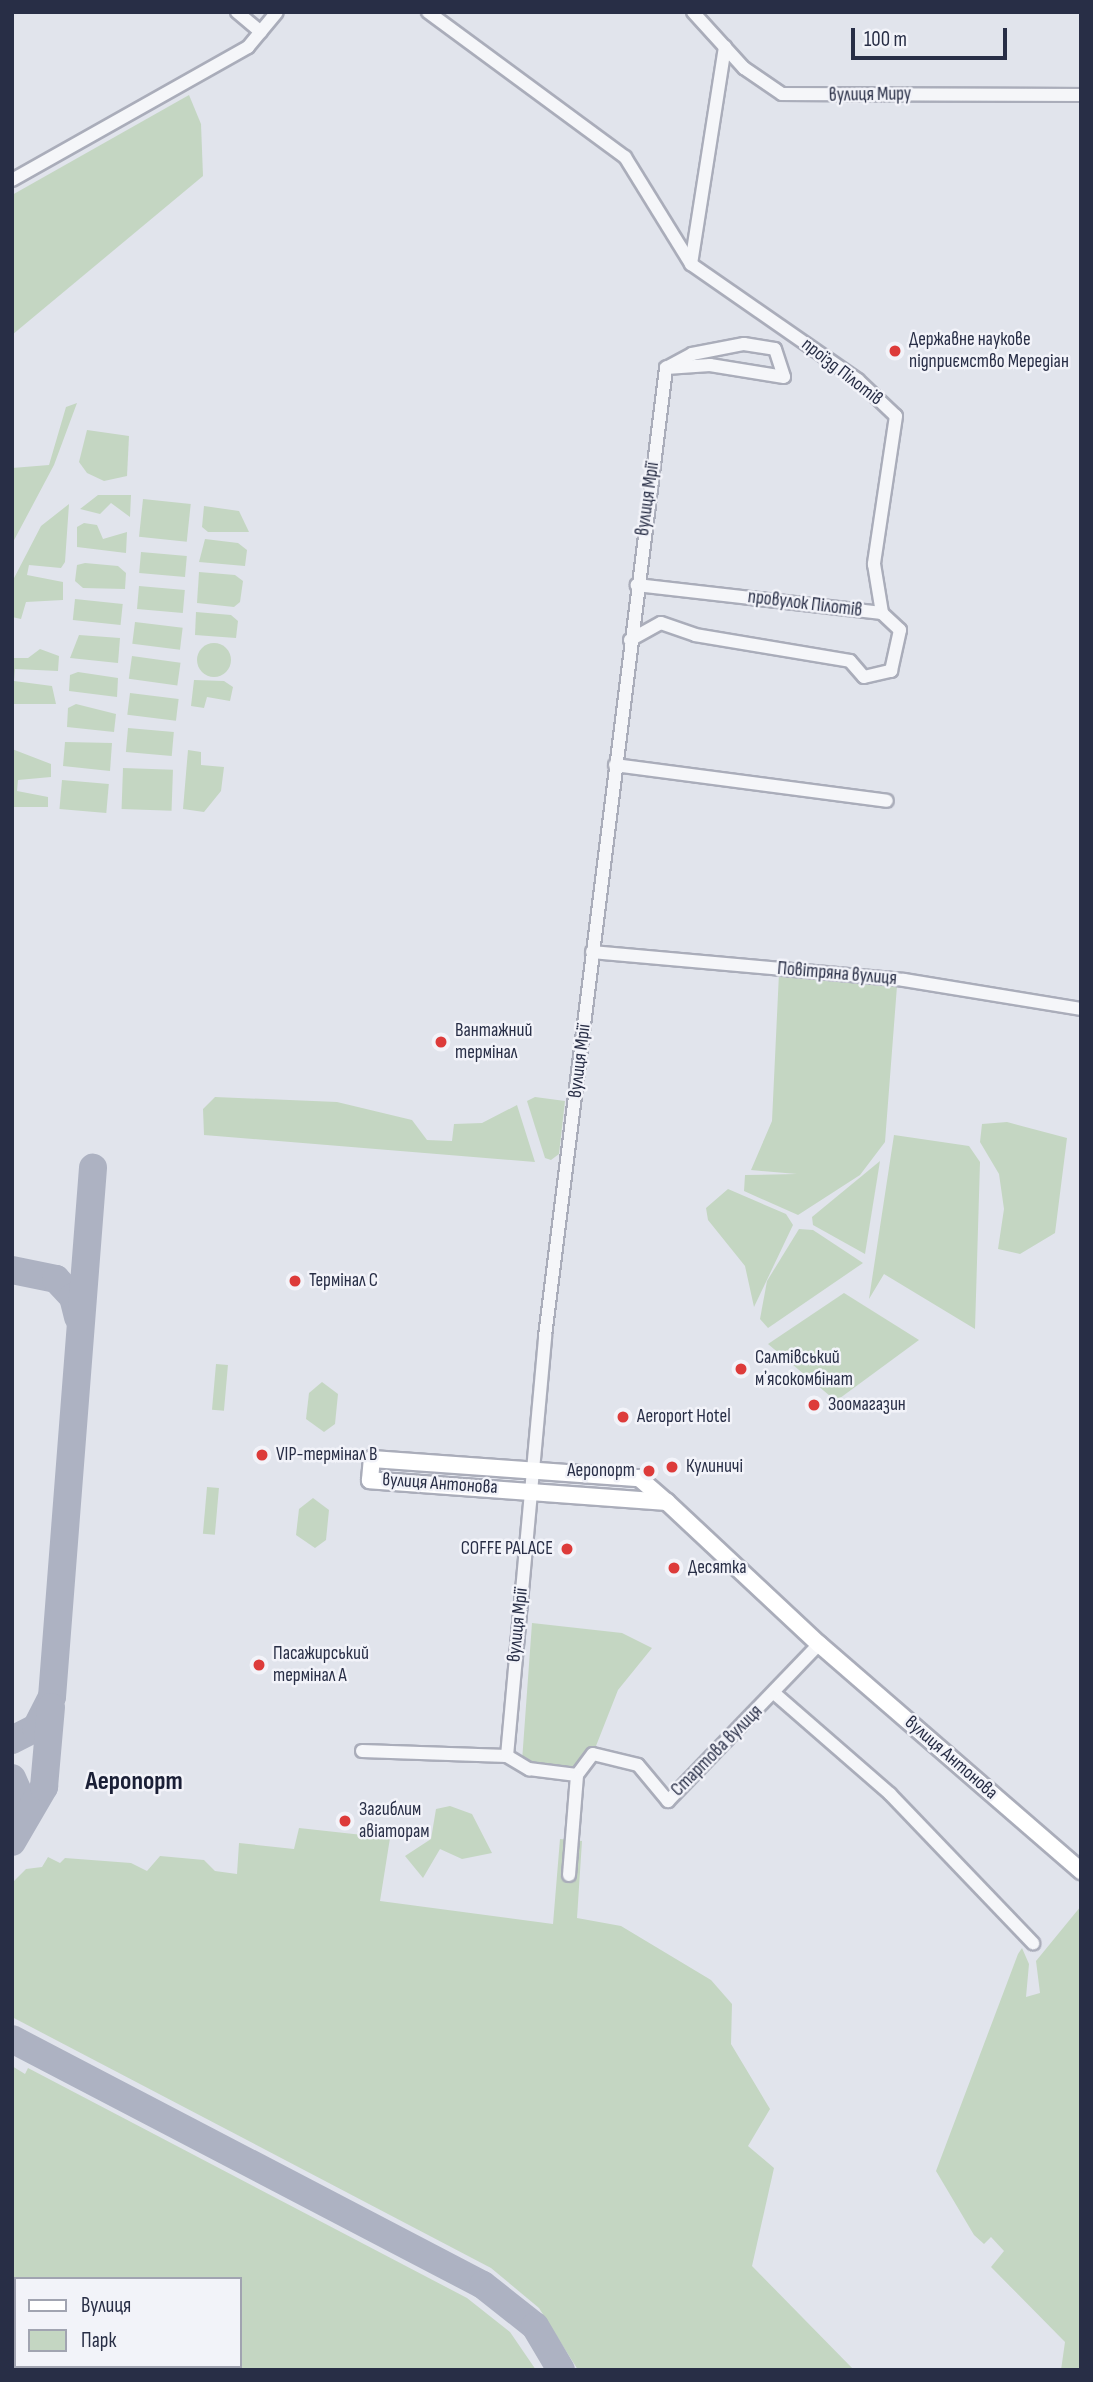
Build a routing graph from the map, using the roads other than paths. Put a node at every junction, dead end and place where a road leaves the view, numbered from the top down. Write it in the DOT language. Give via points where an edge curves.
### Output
graph roads {
  1 [pos="237,12"];
  2 [pos="277,12"];
  3 [pos="428,12"];
  4 [pos="693,12"];
  5 [pos="261,32"];
  6 [pos="725,47"];
  7 [pos="1081,95"];
  8 [pos="12,180"];
  9 [pos="691,264"];
  10 [pos="666,368"];
  11 [pos="637,585"];
  12 [pos="882,613"];
  13 [pos="630,640"];
  14 [pos="615,765"];
  15 [pos="887,801"];
  16 [pos="592,952"];
  17 [pos="1081,1009"];
  18 [pos="533,1468"];
  19 [pos="531,1490"];
  20 [pos="667,1502"];
  21 [pos="819,1644"];
  22 [pos="774,1693"];
  23 [pos="362,1751"];
  24 [pos="507,1756"];
  25 [pos="577,1775"];
  26 [pos="1081,1871"];
  27 [pos="569,1875"];
  28 [pos="1032,1942"];
  1 -- 5 [label="street"];
  2 -- 5 [label="street"];
  3 -- 9 [label="street, проїзд Пілотів" via="625,157"];
  4 -- 6 [label="street, вулиця Миру"];
  5 -- 8 [label="street" via="248,47"];
  6 -- 7 [label="street, вулиця Миру" via="760,82 792,97"];
  6 -- 9 [label="street"];
  9 -- 12 [label="street, проїзд Пілотів" via="858,380 896,416 874,564"];
  10 -- 10 [label="street" via="692,354 744,344 775,349 785,377 710,365"];
  10 -- 11 [label="street, вулиця Мрії"];
  11 -- 12 [label="street, провулок Пілотів"];
  11 -- 13 [label="street, вулиця Мрії"];
  12 -- 13 [label="street, провулок Пілотів" via="900,630 891,671 864,677 850,661 695,635 661,623"];
  13 -- 14 [label="street, вулиця Мрії"];
  14 -- 15 [label="street"];
  14 -- 16 [label="street, вулиця Мрії"];
  16 -- 17 [label="street, Повітряна вулиця" via="904,980"];
  16 -- 18 [label="street, вулиця Мрії"];
  18 -- 19 [label="street, вулиця Мрії"];
  18 -- 19 [label="main road, вулиця Антонова" via="372,1459 370,1480"];
  18 -- 20 [label="main road, вулиця Антонова" via="639,1478"];
  19 -- 20 [label="main road, вулиця Антонова"];
  19 -- 24 [label="street, вулиця Мрії"];
  20 -- 21 [label="main road, вулиця Антонова"];
  21 -- 22 [label="street, Стартова вулиця"];
  21 -- 26 [label="main road, вулиця Антонова"];
  22 -- 25 [label="street, Стартова вулиця" via="668,1801 638,1765 593,1754"];
  22 -- 28 [label="street" via="890,1794"];
  23 -- 24 [label="street"];
  24 -- 25 [label="street" via="529,1769"];
  25 -- 27 [label="street"];
}
